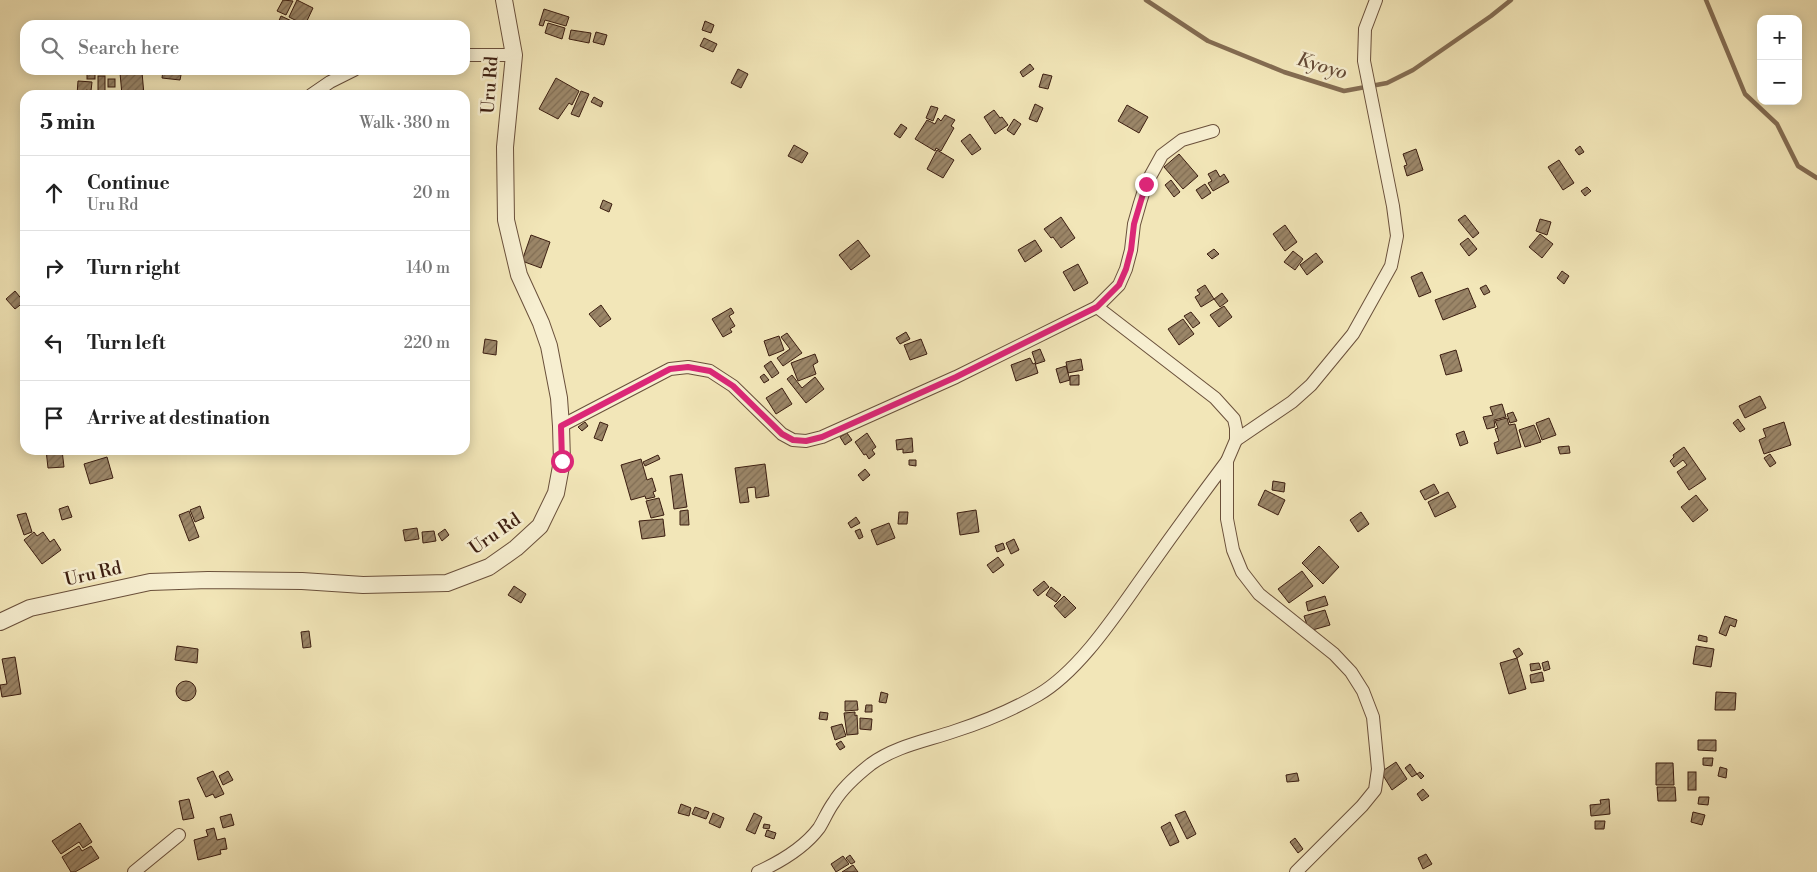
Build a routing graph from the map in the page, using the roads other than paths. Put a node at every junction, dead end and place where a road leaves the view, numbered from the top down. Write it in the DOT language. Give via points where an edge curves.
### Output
graph roads {
  1 [pos="504,0"];
  2 [pos="1376,0"];
  3 [pos="470,55"];
  4 [pos="514,55"];
  5 [pos="344,75"];
  6 [pos="318,90"];
  7 [pos="1213,131"];
  8 [pos="1097,307"];
  9 [pos="561,426"];
  10 [pos="1236,440"];
  11 [pos="1227,461"];
  12 [pos="0,622"];
  13 [pos="179,835"];
  14 [pos="134,872"];
  15 [pos="758,872"];
  16 [pos="1296,872"];
  1 -- 4 [label="street, Uru Rd"];
  2 -- 10 [label="street" via="1365,29 1364,61 1397,236 1391,266 1353,334 1311,385"];
  3 -- 4 [label="street"];
  4 -- 9 [label="street, Uru Rd" via="505,147 506,220 518,275 549,346"];
  5 -- 6 [label="street"];
  7 -- 8 [label="street" via="1182,140 1162,155 1140,202 1126,269 1119,285"];
  8 -- 9 [label="street" via="956,377 822,437 806,441 793,440 782,434 733,386 710,371 688,367 670,369"];
  8 -- 10 [label="street" via="1215,398 1234,419"];
  9 -- 12 [label="street, Uru Rd" via="562,461 556,493 540,526 489,567 447,583 150,582 30,608"];
  10 -- 11 [label="street"];
  11 -- 15 [label="street" via="1120,608 1064,676 1038,695 997,715 896,750 873,763 854,777 835,800 818,829 802,845"];
  11 -- 16 [label="street" via="1228,518 1233,550 1242,572 1259,594 1334,654 1351,672 1373,717 1378,769 1375,790"];
  13 -- 14 [label="street"];
}
